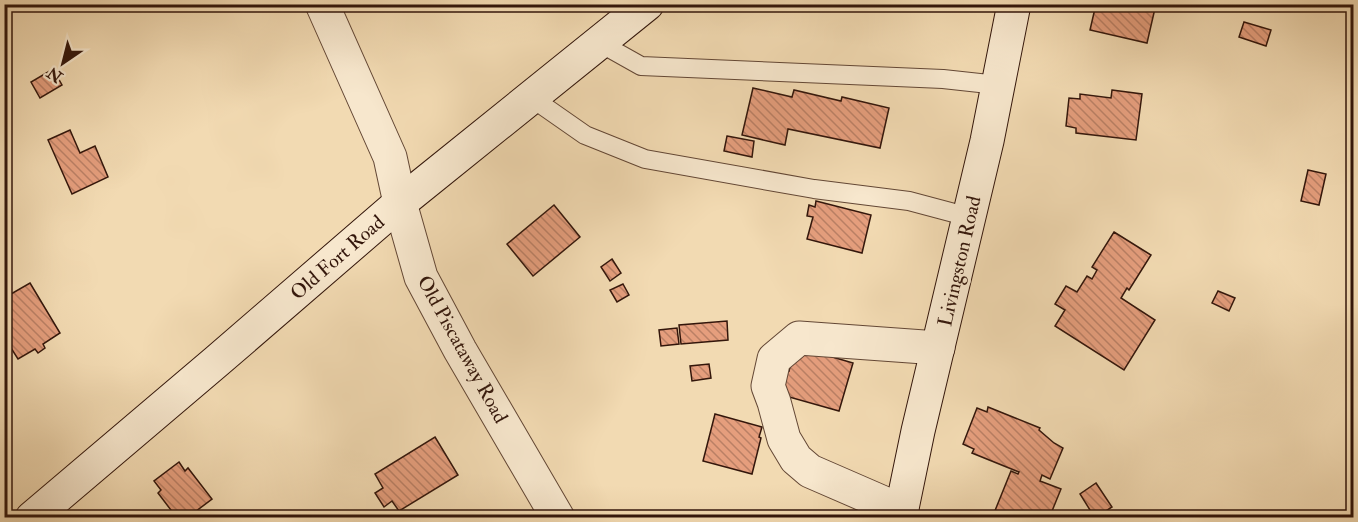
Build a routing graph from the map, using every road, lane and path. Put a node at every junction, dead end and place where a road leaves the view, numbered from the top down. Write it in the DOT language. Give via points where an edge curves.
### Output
graph roads {
  1 [pos="322,4"];
  2 [pos="647,4"];
  3 [pos="1014,4"];
  4 [pos="600,43"];
  5 [pos="998,85"];
  6 [pos="532,98"];
  7 [pos="400,202"];
  8 [pos="969,217"];
  9 [pos="938,348"];
  10 [pos="901,514"];
  11 [pos="32,518"];
  12 [pos="558,518"];
  1 -- 7 [label="main road, Old Piscataway Road" via="390,157"];
  2 -- 4 [label="main road, Old Fort Road"];
  3 -- 5 [label="main road, Livingston Road"];
  4 -- 5 [label="lane" via="641,66 943,79"];
  4 -- 6 [label="main road, Old Fort Road"];
  5 -- 8 [label="main road, Livingston Road"];
  6 -- 7 [label="main road, Old Fort Road"];
  6 -- 8 [label="lane" via="585,135 645,159 814,189 909,201"];
  7 -- 11 [label="main road, Old Fort Road"];
  7 -- 12 [label="main road, Old Piscataway Road" via="421,277"];
  8 -- 9 [label="main road, Livingston Road"];
  9 -- 10 [label="main road, Livingston Road"];
  9 -- 10 [label="main road" via="799,338 774,359 768,386 784,439 796,459 810,471"];
}
